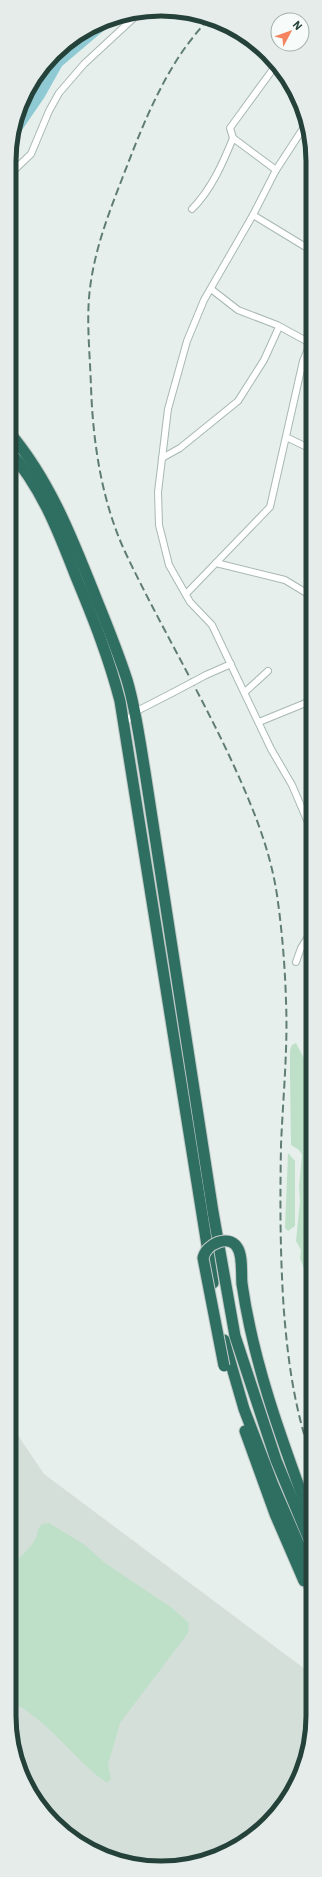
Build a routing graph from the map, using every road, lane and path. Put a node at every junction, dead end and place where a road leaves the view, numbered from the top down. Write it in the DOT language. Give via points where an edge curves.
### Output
graph roads {
  1 [pos="132,19"];
  2 [pos="273,69"];
  3 [pos="302,130"];
  4 [pos="233,138"];
  5 [pos="16,168"];
  6 [pos="276,170"];
  7 [pos="192,209"];
  8 [pos="253,215"];
  9 [pos="306,247"];
  10 [pos="211,289"];
  11 [pos="279,326"];
  12 [pos="306,337"];
  13 [pos="306,356"];
  14 [pos="286,437"];
  15 [pos="16,442"];
  16 [pos="306,447"];
  17 [pos="162,458"];
  18 [pos="16,461"];
  19 [pos="216,563"];
  20 [pos="306,593"];
  21 [pos="186,594"];
  22 [pos="231,664"];
  23 [pos="268,671"];
  24 [pos="245,692"];
  25 [pos="306,703"];
  26 [pos="135,712"];
  27 [pos="259,722"];
  28 [pos="124,724"];
  29 [pos="306,817"];
  30 [pos="306,940"];
  31 [pos="296,962"];
  32 [pos="306,1506"];
  33 [pos="306,1532"];
  34 [pos="306,1570"];
  35 [pos="306,1572"];
  36 [pos="291,1578"];
  37 [pos="306,1580"];
  1 -- 5 [label="street" via="84,64 59,93 31,154"];
  2 -- 4 [label="street" via="230,128"];
  3 -- 6 [label="street"];
  4 -- 6 [label="street"];
  4 -- 7 [label="street" via="202,199"];
  6 -- 8 [label="street"];
  8 -- 9 [label="street"];
  8 -- 10 [label="street"];
  10 -- 11 [label="street" via="238,310"];
  10 -- 17 [label="street" via="187,341 168,409"];
  11 -- 12 [label="street"];
  11 -- 17 [label="street" via="264,360 238,401 180,448"];
  13 -- 14 [label="street"];
  14 -- 16 [label="street"];
  14 -- 19 [label="street" via="270,507"];
  15 -- 26 [label="highway" via="40,476 64,521 127,680"];
  17 -- 21 [label="street" via="158,492 159,525 169,565"];
  18 -- 28 [label="highway" via="34,486 59,533 112,670"];
  19 -- 20 [label="street" via="284,580"];
  19 -- 21 [label="street"];
  21 -- 22 [label="street" via="212,625"];
  22 -- 24 [label="street"];
  22 -- 26 [label="street, bridge"];
  23 -- 24 [label="street"];
  24 -- 27 [label="street"];
  25 -- 27 [label="street"];
  26 -- 28 [label="street"];
  26 -- 33 [label="highway" via="212,1212 235,1336 276,1460"];
  27 -- 29 [label="street" via="271,749 292,784"];
  28 -- 34 [label="highway" via="217,1310 228,1360 244,1409"];
  30 -- 31 [label="street"];
  32 -- 35 [label="highway, bridge" via="285,1450 251,1334 242,1284 240,1252 230,1242 215,1243 206,1250 203,1258 224,1366 235,1405 275,1514"];
  36 -- 37 [label="highway"];
}
